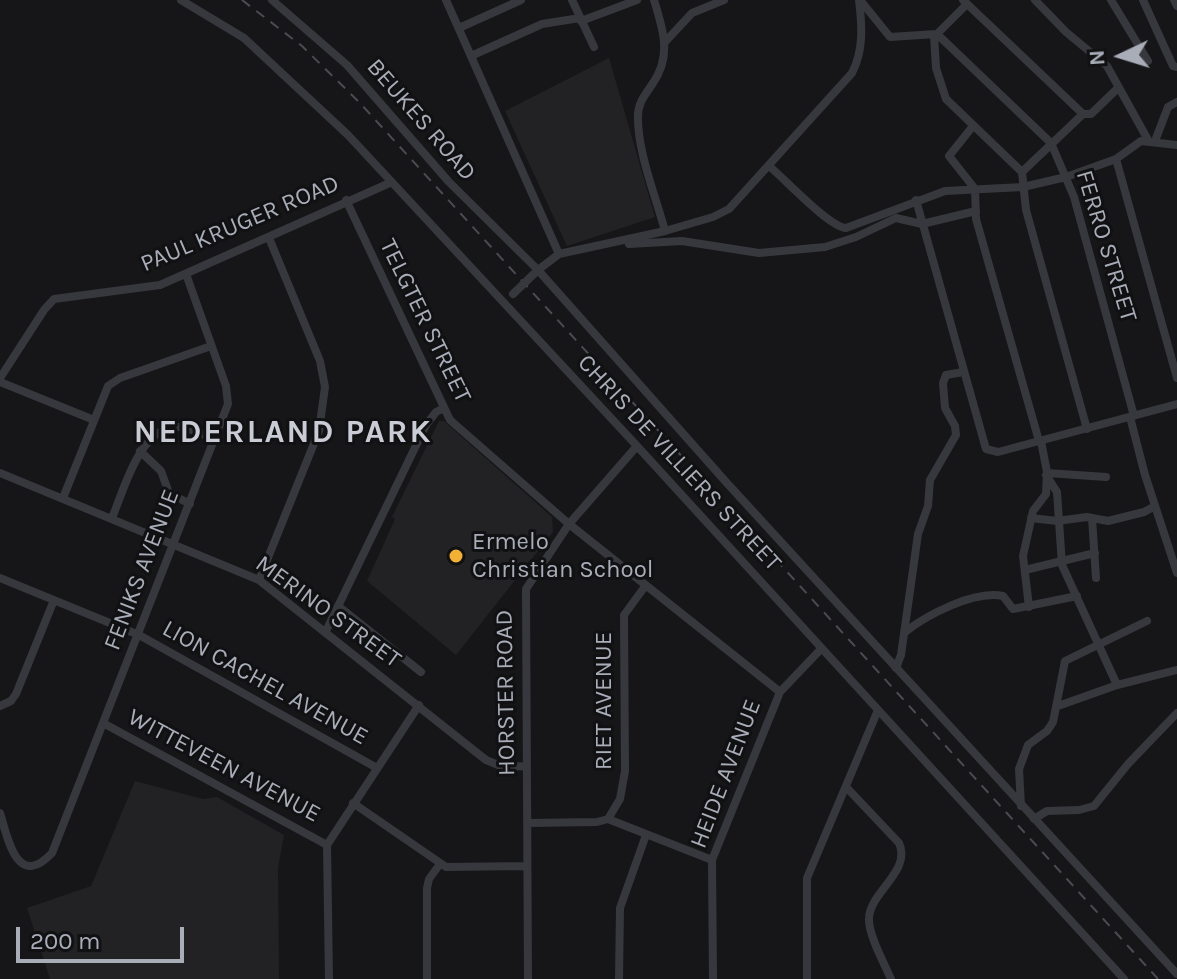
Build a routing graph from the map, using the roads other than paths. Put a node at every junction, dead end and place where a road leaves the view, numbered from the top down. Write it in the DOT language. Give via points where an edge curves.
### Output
graph roads {
  1 [pos="181,0"];
  2 [pos="272,0"];
  3 [pos="446,0"];
  4 [pos="521,0"];
  5 [pos="572,0"];
  6 [pos="637,0"];
  7 [pos="654,0"];
  8 [pos="724,0"];
  9 [pos="860,0"];
  10 [pos="1035,0"];
  11 [pos="1111,0"];
  12 [pos="1143,0"];
  13 [pos="1174,0"];
  14 [pos="965,2"];
  15 [pos="1177,6"];
  16 [pos="581,20"];
  17 [pos="459,28"];
  18 [pos="935,34"];
  19 [pos="665,42"];
  20 [pos="594,47"];
  21 [pos="471,56"];
  22 [pos="1148,61"];
  23 [pos="1177,67"];
  24 [pos="1118,88"];
  25 [pos="1177,102"];
  26 [pos="1083,114"];
  27 [pos="973,126"];
  28 [pos="1152,141"];
  29 [pos="1051,143"];
  30 [pos="1177,145"];
  31 [pos="1116,159"];
  32 [pos="769,166"];
  33 [pos="1022,172"];
  34 [pos="1066,177"];
  35 [pos="392,182"];
  36 [pos="1023,187"];
  37 [pos="977,189"];
  38 [pos="346,200"];
  39 [pos="916,200"];
  40 [pos="976,211"];
  41 [pos="922,224"];
  42 [pos="665,231"];
  43 [pos="269,238"];
  44 [pos="612,243"];
  45 [pos="559,254"];
  46 [pos="538,270"];
  47 [pos="186,274"];
  48 [pos="503,303"];
  49 [pos="211,346"];
  50 [pos="963,372"];
  51 [pos="1177,378"];
  52 [pos="0,380"];
  53 [pos="1177,404"];
  54 [pos="442,409"];
  55 [pos="1132,417"];
  56 [pos="94,420"];
  57 [pos="1087,429"];
  58 [pos="215,439"];
  59 [pos="1040,441"];
  60 [pos="637,446"];
  61 [pos="140,451"];
  62 [pos="0,473"];
  63 [pos="1047,474"];
  64 [pos="1106,477"];
  65 [pos="63,498"];
  66 [pos="190,504"];
  67 [pos="1155,506"];
  68 [pos="112,518"];
  69 [pos="1031,518"];
  70 [pos="1092,518"];
  71 [pos="1057,521"];
  72 [pos="569,524"];
  73 [pos="174,544"];
  74 [pos="1095,553"];
  75 [pos="1061,561"];
  76 [pos="1025,570"];
  77 [pos="1177,573"];
  78 [pos="0,578"];
  79 [pos="1096,578"];
  80 [pos="259,580"];
  81 [pos="646,585"];
  82 [pos="1077,596"];
  83 [pos="54,600"];
  84 [pos="338,606"];
  85 [pos="1029,607"];
  86 [pos="1147,621"];
  87 [pos="326,631"];
  88 [pos="904,633"];
  89 [pos="139,635"];
  90 [pos="1100,645"];
  91 [pos="821,649"];
  92 [pos="896,668"];
  93 [pos="1177,670"];
  94 [pos="421,672"];
  95 [pos="1117,685"];
  96 [pos="780,692"];
  97 [pos="419,705"];
  98 [pos="0,706"];
  99 [pos="1058,706"];
  100 [pos="878,710"];
  101 [pos="1177,713"];
  102 [pos="103,723"];
  103 [pos="527,766"];
  104 [pos="377,768"];
  105 [pos="847,788"];
  106 [pos="353,803"];
  107 [pos="1021,806"];
  108 [pos="0,813"];
  109 [pos="608,819"];
  110 [pos="1034,819"];
  111 [pos="528,823"];
  112 [pos="646,835"];
  113 [pos="327,845"];
  114 [pos="712,860"];
  115 [pos="440,864"];
  116 [pos="527,866"];
  117 [pos="1177,974"];
  118 [pos="329,979"];
  119 [pos="427,979"];
  120 [pos="528,979"];
  121 [pos="619,979"];
  122 [pos="713,979"];
  123 [pos="807,979"];
  124 [pos="891,979"];
  125 [pos="1124,979"];
  1 -- 35 [label="street, CHRIS DE VILLIERS STREET" via="256,47"];
  2 -- 46 [label="street, BEUKES ROAD" via="347,65 449,182"];
  3 -- 17 [label="street"];
  4 -- 17 [label="street"];
  5 -- 16 [label="street"];
  6 -- 16 [label="street"];
  7 -- 19 [label="street"];
  8 -- 19 [label="street" via="692,13"];
  9 -- 18 [label="street" via="890,37"];
  9 -- 32 [label="street" via="861,41 855,68"];
  10 -- 24 [label="street" via="1104,62"];
  11 -- 22 [label="street"];
  12 -- 23 [label="street"];
  13 -- 15 [label="street"];
  14 -- 18 [label="street"];
  14 -- 26 [label="street"];
  16 -- 20 [label="street"];
  16 -- 21 [label="street" via="539,25"];
  17 -- 21 [label="street"];
  18 -- 27 [label="street" via="942,93"];
  18 -- 29 [label="street"];
  19 -- 42 [label="street" via="657,77 641,100 638,115"];
  21 -- 45 [label="street"];
  24 -- 26 [label="street" via="1091,114"];
  24 -- 28 [label="street"];
  25 -- 28 [label="street" via="1168,107"];
  26 -- 29 [label="street"];
  27 -- 33 [label="street"];
  27 -- 37 [label="street" via="949,156"];
  28 -- 30 [label="street"];
  28 -- 31 [label="street" via="1136,143"];
  29 -- 33 [label="street, FERRO STREET"];
  29 -- 34 [label="street, FERRO STREET"];
  31 -- 34 [label="street"];
  31 -- 51 [label="street"];
  32 -- 39 [label="street" via="839,228"];
  32 -- 42 [label="street" via="725,212"];
  33 -- 36 [label="street"];
  34 -- 36 [label="street"];
  34 -- 55 [label="street, FERRO STREET"];
  35 -- 38 [label="street, PAUL KRUGER ROAD"];
  35 -- 48 [label="street, CHRIS DE VILLIERS STREET"];
  36 -- 37 [label="street"];
  36 -- 57 [label="street"];
  37 -- 39 [label="street"];
  37 -- 40 [label="street"];
  38 -- 43 [label="street, PAUL KRUGER ROAD"];
  38 -- 54 [label="street, TELGTER STREET"];
  39 -- 41 [label="street"];
  40 -- 41 [label="street"];
  40 -- 59 [label="street"];
  41 -- 44 [label="street" via="896,218 825,247 759,253 682,241"];
  41 -- 50 [label="street"];
  42 -- 44 [label="street"];
  43 -- 47 [label="street, PAUL KRUGER ROAD"];
  43 -- 80 [label="street" via="320,361 325,387 319,431"];
  44 -- 45 [label="street"];
  45 -- 46 [label="street"];
  46 -- 48 [label="street, bridge"];
  46 -- 92 [label="street, BEUKES ROAD"];
  47 -- 49 [label="street, FENIKS AVENUE"];
  47 -- 52 [label="street, PAUL KRUGER ROAD" via="148,288 54,299"];
  48 -- 60 [label="street, CHRIS DE VILLIERS STREET"];
  49 -- 56 [label="street" via="115,381"];
  49 -- 58 [label="street, FENIKS AVENUE" via="228,399"];
  50 -- 59 [label="street" via="986,449 998,452"];
  50 -- 88 [label="street" via="943,378 945,408 956,435 930,480"];
  52 -- 56 [label="street"];
  53 -- 55 [label="street"];
  54 -- 72 [label="street, TELGTER STREET"];
  54 -- 84 [label="street" via="426,425"];
  55 -- 57 [label="street"];
  55 -- 67 [label="street, FERRO STREET"];
  56 -- 65 [label="street"];
  57 -- 59 [label="street"];
  58 -- 61 [label="street" via="172,428"];
  58 -- 66 [label="street, FENIKS AVENUE"];
  59 -- 63 [label="street"];
  60 -- 72 [label="street, HORSTER ROAD"];
  60 -- 91 [label="street, CHRIS DE VILLIERS STREET"];
  61 -- 66 [label="street" via="161,471 169,493"];
  61 -- 68 [label="street"];
  62 -- 65 [label="street, MERINO STREET"];
  63 -- 64 [label="street"];
  63 -- 69 [label="street" via="1046,494"];
  63 -- 71 [label="street" via="1057,492"];
  65 -- 68 [label="street, MERINO STREET"];
  66 -- 73 [label="street, FENIKS AVENUE"];
  67 -- 70 [label="street" via="1103,522"];
  67 -- 77 [label="street, FERRO STREET"];
  68 -- 73 [label="street, MERINO STREET"];
  69 -- 71 [label="street"];
  69 -- 76 [label="street"];
  70 -- 71 [label="street"];
  70 -- 74 [label="street"];
  71 -- 75 [label="street"];
  72 -- 81 [label="street, TELGTER STREET"];
  72 -- 103 [label="street, HORSTER ROAD" via="526,589"];
  73 -- 80 [label="street, MERINO STREET"];
  73 -- 89 [label="street, FENIKS AVENUE"];
  74 -- 75 [label="street"];
  74 -- 79 [label="street"];
  75 -- 76 [label="street"];
  75 -- 82 [label="street"];
  76 -- 85 [label="street"];
  78 -- 83 [label="street, LION CACHEL AVENUE"];
  80 -- 87 [label="street, MERINO STREET"];
  81 -- 96 [label="street, TELGTER STREET"];
  81 -- 109 [label="street, RIET AVENUE" via="624,615 625,771 620,799"];
  82 -- 85 [label="street"];
  82 -- 90 [label="street"];
  83 -- 89 [label="street, LION CACHEL AVENUE"];
  83 -- 98 [label="street" via="16,694"];
  84 -- 87 [label="street"];
  84 -- 94 [label="street"];
  85 -- 88 [label="street" via="1012,609 1003,596 991,595 937,612"];
  86 -- 90 [label="street"];
  87 -- 97 [label="street, MERINO STREET"];
  88 -- 92 [label="street"];
  89 -- 102 [label="street, FENIKS AVENUE"];
  89 -- 104 [label="street, LION CACHEL AVENUE"];
  90 -- 95 [label="street"];
  90 -- 99 [label="street" via="1065,661"];
  91 -- 96 [label="street, HEIDE AVENUE"];
  91 -- 100 [label="street, CHRIS DE VILLIERS STREET"];
  92 -- 107 [label="street, BEUKES ROAD"];
  93 -- 95 [label="street"];
  95 -- 99 [label="street"];
  96 -- 114 [label="street, HEIDE AVENUE"];
  97 -- 103 [label="street, MERINO STREET" via="490,763"];
  97 -- 104 [label="street"];
  99 -- 107 [label="street" via="1047,731 1028,745 1019,769"];
  100 -- 105 [label="street"];
  100 -- 125 [label="street, CHRIS DE VILLIERS STREET"];
  101 -- 110 [label="street" via="1094,806 1047,811"];
  102 -- 108 [label="street, FENIKS AVENUE" via="54,849 44,860 21,864"];
  102 -- 113 [label="street, WITTEVEEN AVENUE"];
  103 -- 111 [label="street, HORSTER ROAD"];
  104 -- 106 [label="street"];
  105 -- 123 [label="street" via="807,878"];
  105 -- 124 [label="street" via="902,850 869,917"];
  106 -- 113 [label="street"];
  106 -- 115 [label="street"];
  107 -- 110 [label="street, BEUKES ROAD"];
  109 -- 111 [label="street"];
  109 -- 112 [label="street"];
  110 -- 117 [label="street, BEUKES ROAD"];
  111 -- 116 [label="street, HORSTER ROAD"];
  112 -- 114 [label="street"];
  112 -- 121 [label="street" via="620,908"];
  113 -- 118 [label="street"];
  114 -- 122 [label="street, HEIDE AVENUE"];
  115 -- 116 [label="street"];
  115 -- 119 [label="street" via="427,888"];
  116 -- 120 [label="street, HORSTER ROAD"];
}
